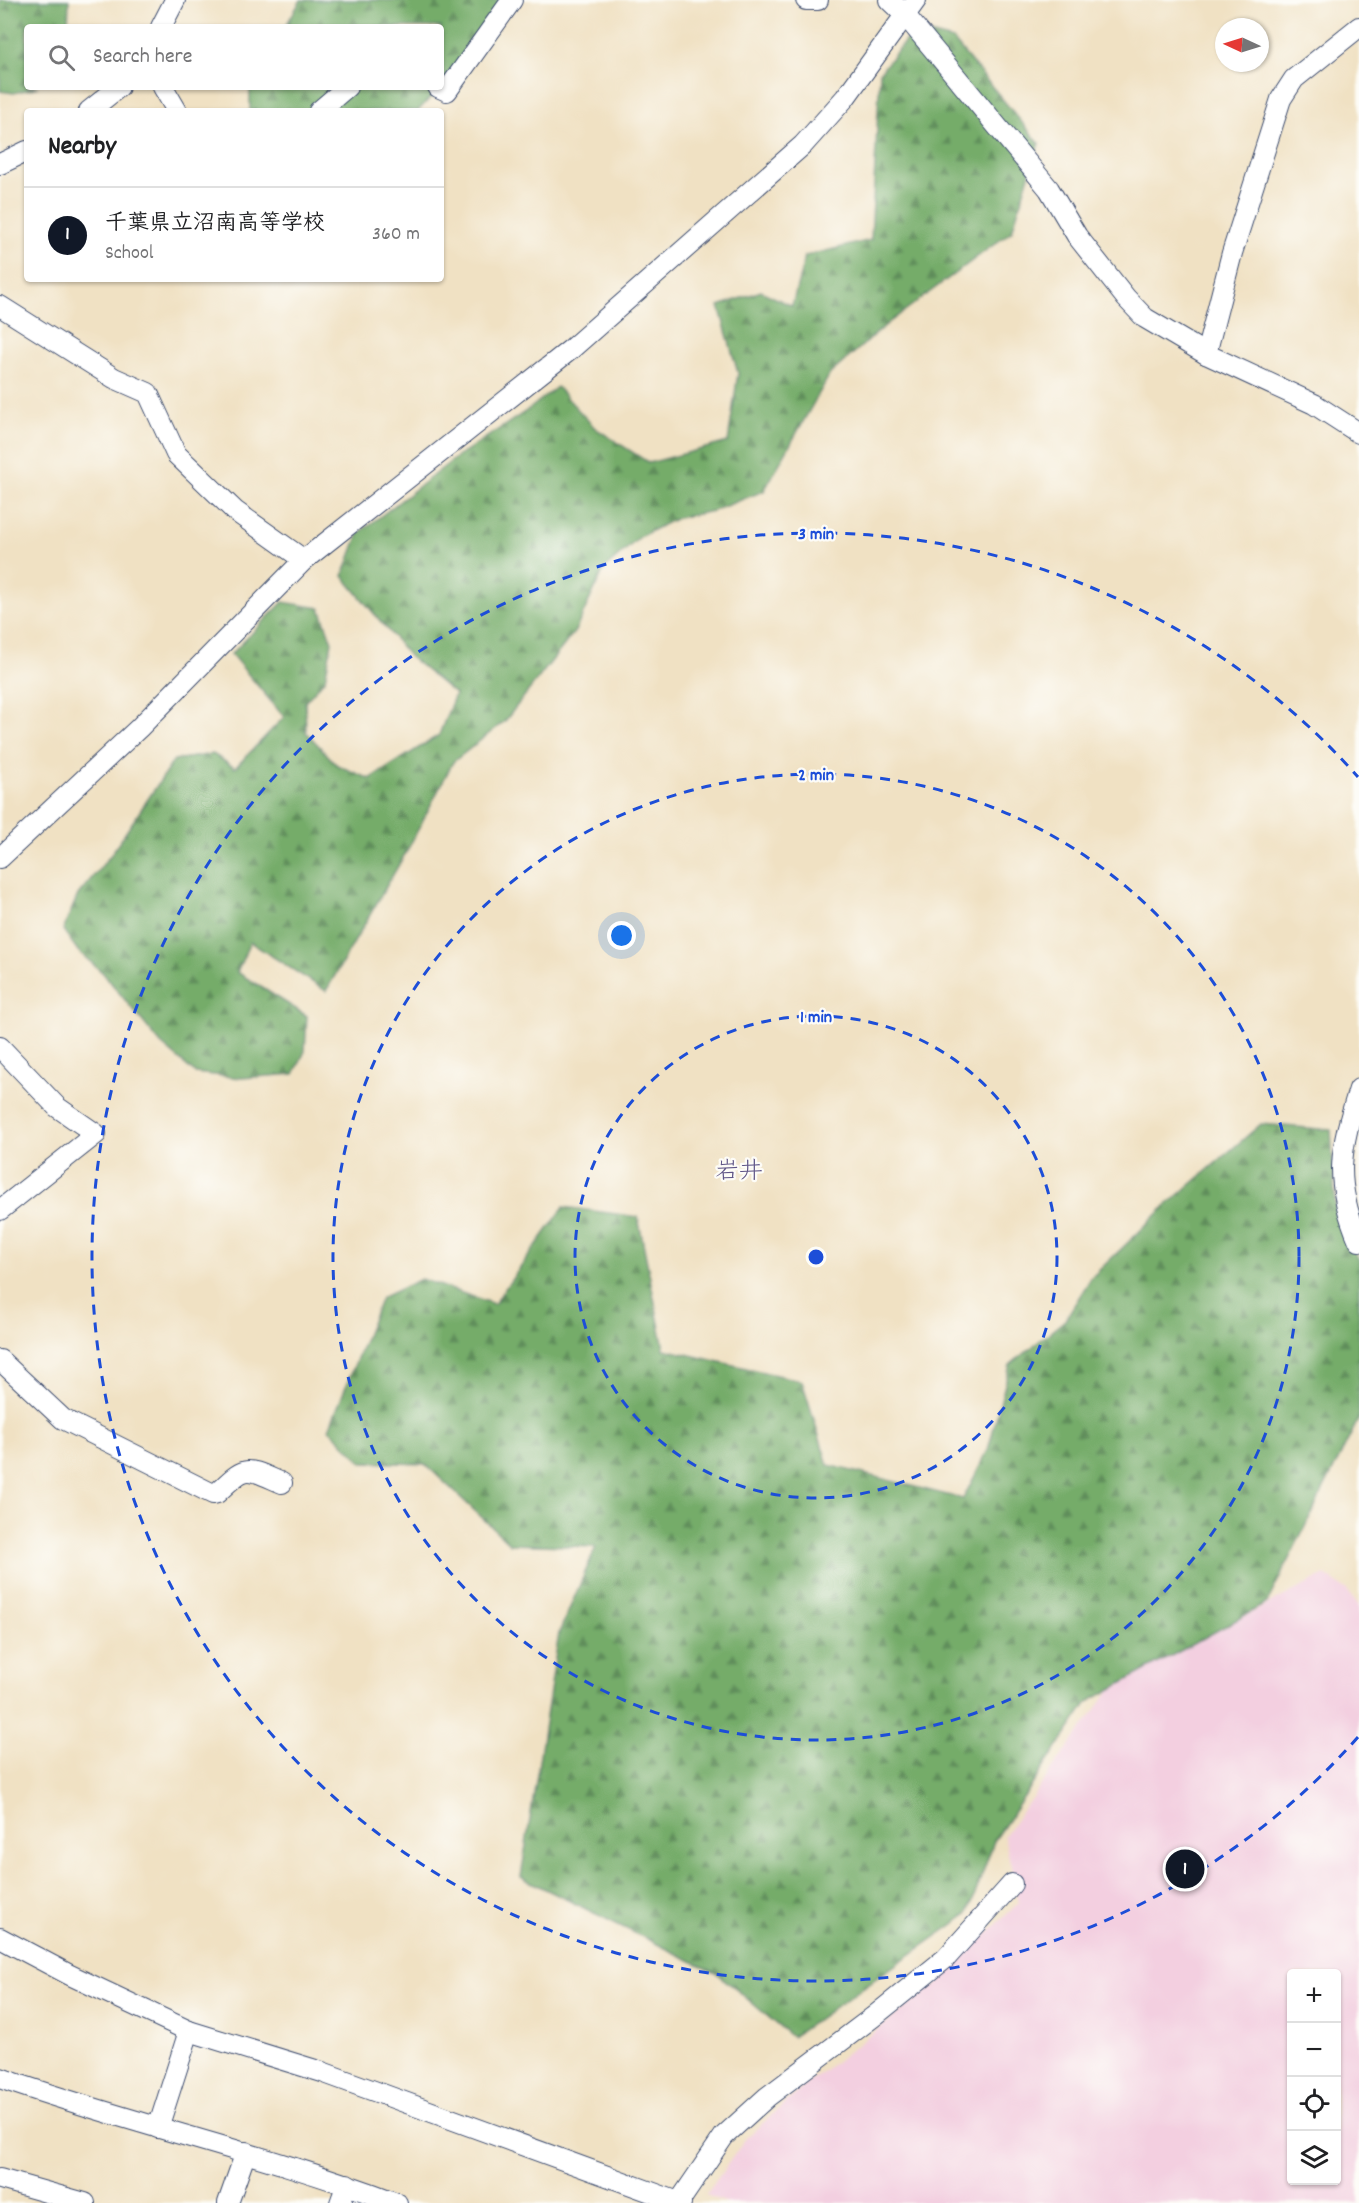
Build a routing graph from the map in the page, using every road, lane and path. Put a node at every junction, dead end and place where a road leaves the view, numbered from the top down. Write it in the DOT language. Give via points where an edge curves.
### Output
graph roads {
  1 [pos="175,0"];
  2 [pos="512,0"];
  3 [pos="806,0"];
  4 [pos="818,0"];
  5 [pos="889,0"];
  6 [pos="910,7"];
  7 [pos="163,24"];
  8 [pos="1359,27"];
  9 [pos="115,90"];
  10 [pos="165,90"];
  11 [pos="344,90"];
  12 [pos="444,90"];
  13 [pos="94,108"];
  14 [pos="175,108"];
  15 [pos="323,108"];
  16 [pos="24,152"];
  17 [pos="0,164"];
  18 [pos="0,306"];
  19 [pos="1206,354"];
  20 [pos="1359,433"];
  21 [pos="304,560"];
  22 [pos="0,858"];
  23 [pos="0,1047"];
  24 [pos="1359,1089"];
  25 [pos="0,1210"];
  26 [pos="1359,1241"];
  27 [pos="0,1360"];
  28 [pos="282,1483"];
  29 [pos="1012,1884"];
  30 [pos="0,1938"];
  31 [pos="189,2031"];
  32 [pos="0,2078"];
  33 [pos="158,2128"];
  34 [pos="246,2152"];
  35 [pos="0,2179"];
  36 [pos="347,2184"];
  37 [pos="641,2197"];
  38 [pos="54,2199"];
  39 [pos="85,2203"];
  40 [pos="228,2203"];
  41 [pos="340,2203"];
  42 [pos="397,2203"];
  43 [pos="680,2203"];
  1 -- 7 [label="street"];
  2 -- 12 [label="street" via="447,91"];
  3 -- 4 [label="street"];
  5 -- 6 [label="street"];
  6 -- 19 [label="street" via="1049,189 1077,236 1126,298 1145,318"];
  6 -- 21 [label="street" via="845,98 803,145 570,350"];
  8 -- 19 [label="street" via="1294,79 1281,99 1232,253"];
  9 -- 13 [label="street"];
  10 -- 14 [label="street"];
  11 -- 15 [label="street"];
  16 -- 17 [label="street"];
  18 -- 21 [label="street" via="114,378 148,393 176,454 235,511"];
  19 -- 20 [label="street" via="1314,404"];
  21 -- 22 [label="street" via="139,728"];
  23 -- 25 [label="street" via="57,1107 96,1134"];
  24 -- 26 [label="street" via="1342,1147 1341,1171 1347,1212"];
  27 -- 28 [label="street" via="63,1419 213,1494 245,1470 252,1469"];
  29 -- 43 [label="street" via="946,1958 767,2097 724,2136"];
  30 -- 31 [label="street"];
  31 -- 33 [label="street"];
  31 -- 37 [label="street" via="322,2072"];
  32 -- 33 [label="street"];
  33 -- 34 [label="street"];
  34 -- 36 [label="street"];
  34 -- 40 [label="street"];
  35 -- 38 [label="street"];
  36 -- 41 [label="street"];
  36 -- 42 [label="street"];
  37 -- 43 [label="street"];
  38 -- 39 [label="street"];
}
